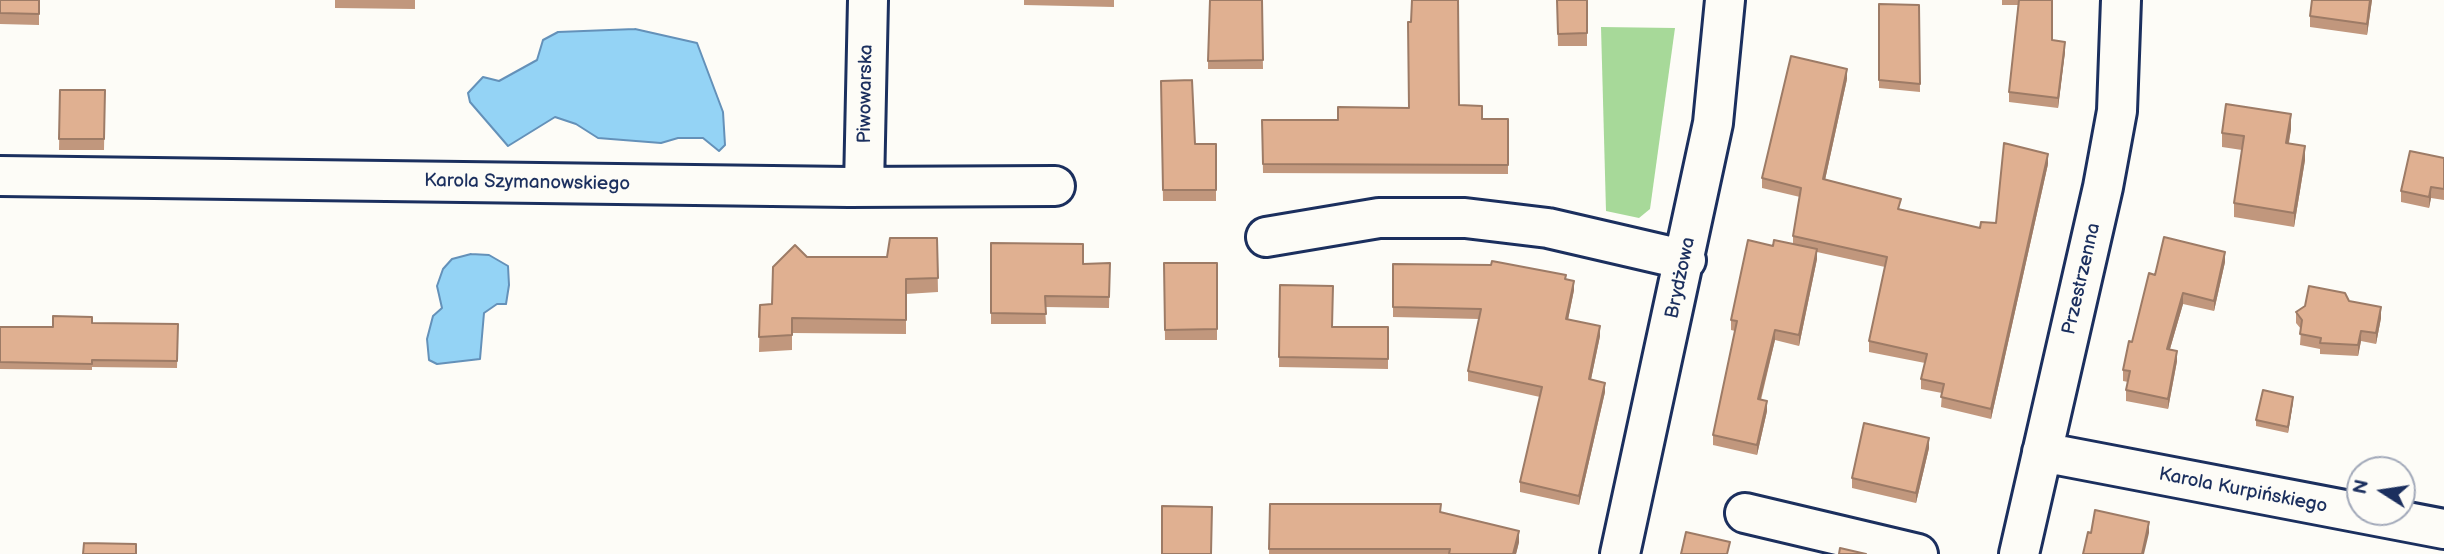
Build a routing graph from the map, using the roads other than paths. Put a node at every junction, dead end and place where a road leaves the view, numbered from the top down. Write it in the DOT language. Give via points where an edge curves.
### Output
graph roads {
  1 [pos="868,0"];
  2 [pos="1725,0"];
  3 [pos="2129,4"];
  4 [pos="0,176"];
  5 [pos="1055,186"];
  6 [pos="864,187"];
  7 [pos="1266,237"];
  8 [pos="1686,260"];
  9 [pos="2042,452"];
  10 [pos="1745,513"];
  11 [pos="2444,529"];
  12 [pos="1620,554"];
  13 [pos="1918,554"];
  14 [pos="2019,554"];
  1 -- 6 [label="street, Piwowarska"];
  2 -- 8 [label="street, Brydżowa" via="1713,123"];
  3 -- 9 [label="street, Przestrzenna" via="2117,111"];
  4 -- 6 [label="street, Karola Szymanowskiego"];
  5 -- 6 [label="street, Karola Szymanowskiego"];
  7 -- 8 [label="street" via="1383,217 1465,218 1548,228"];
  8 -- 12 [label="street, Brydżowa"];
  9 -- 11 [label="street, Karola Kurpińskiego"];
  9 -- 14 [label="street, Przestrzenna"];
  10 -- 13 [label="street"];
}
